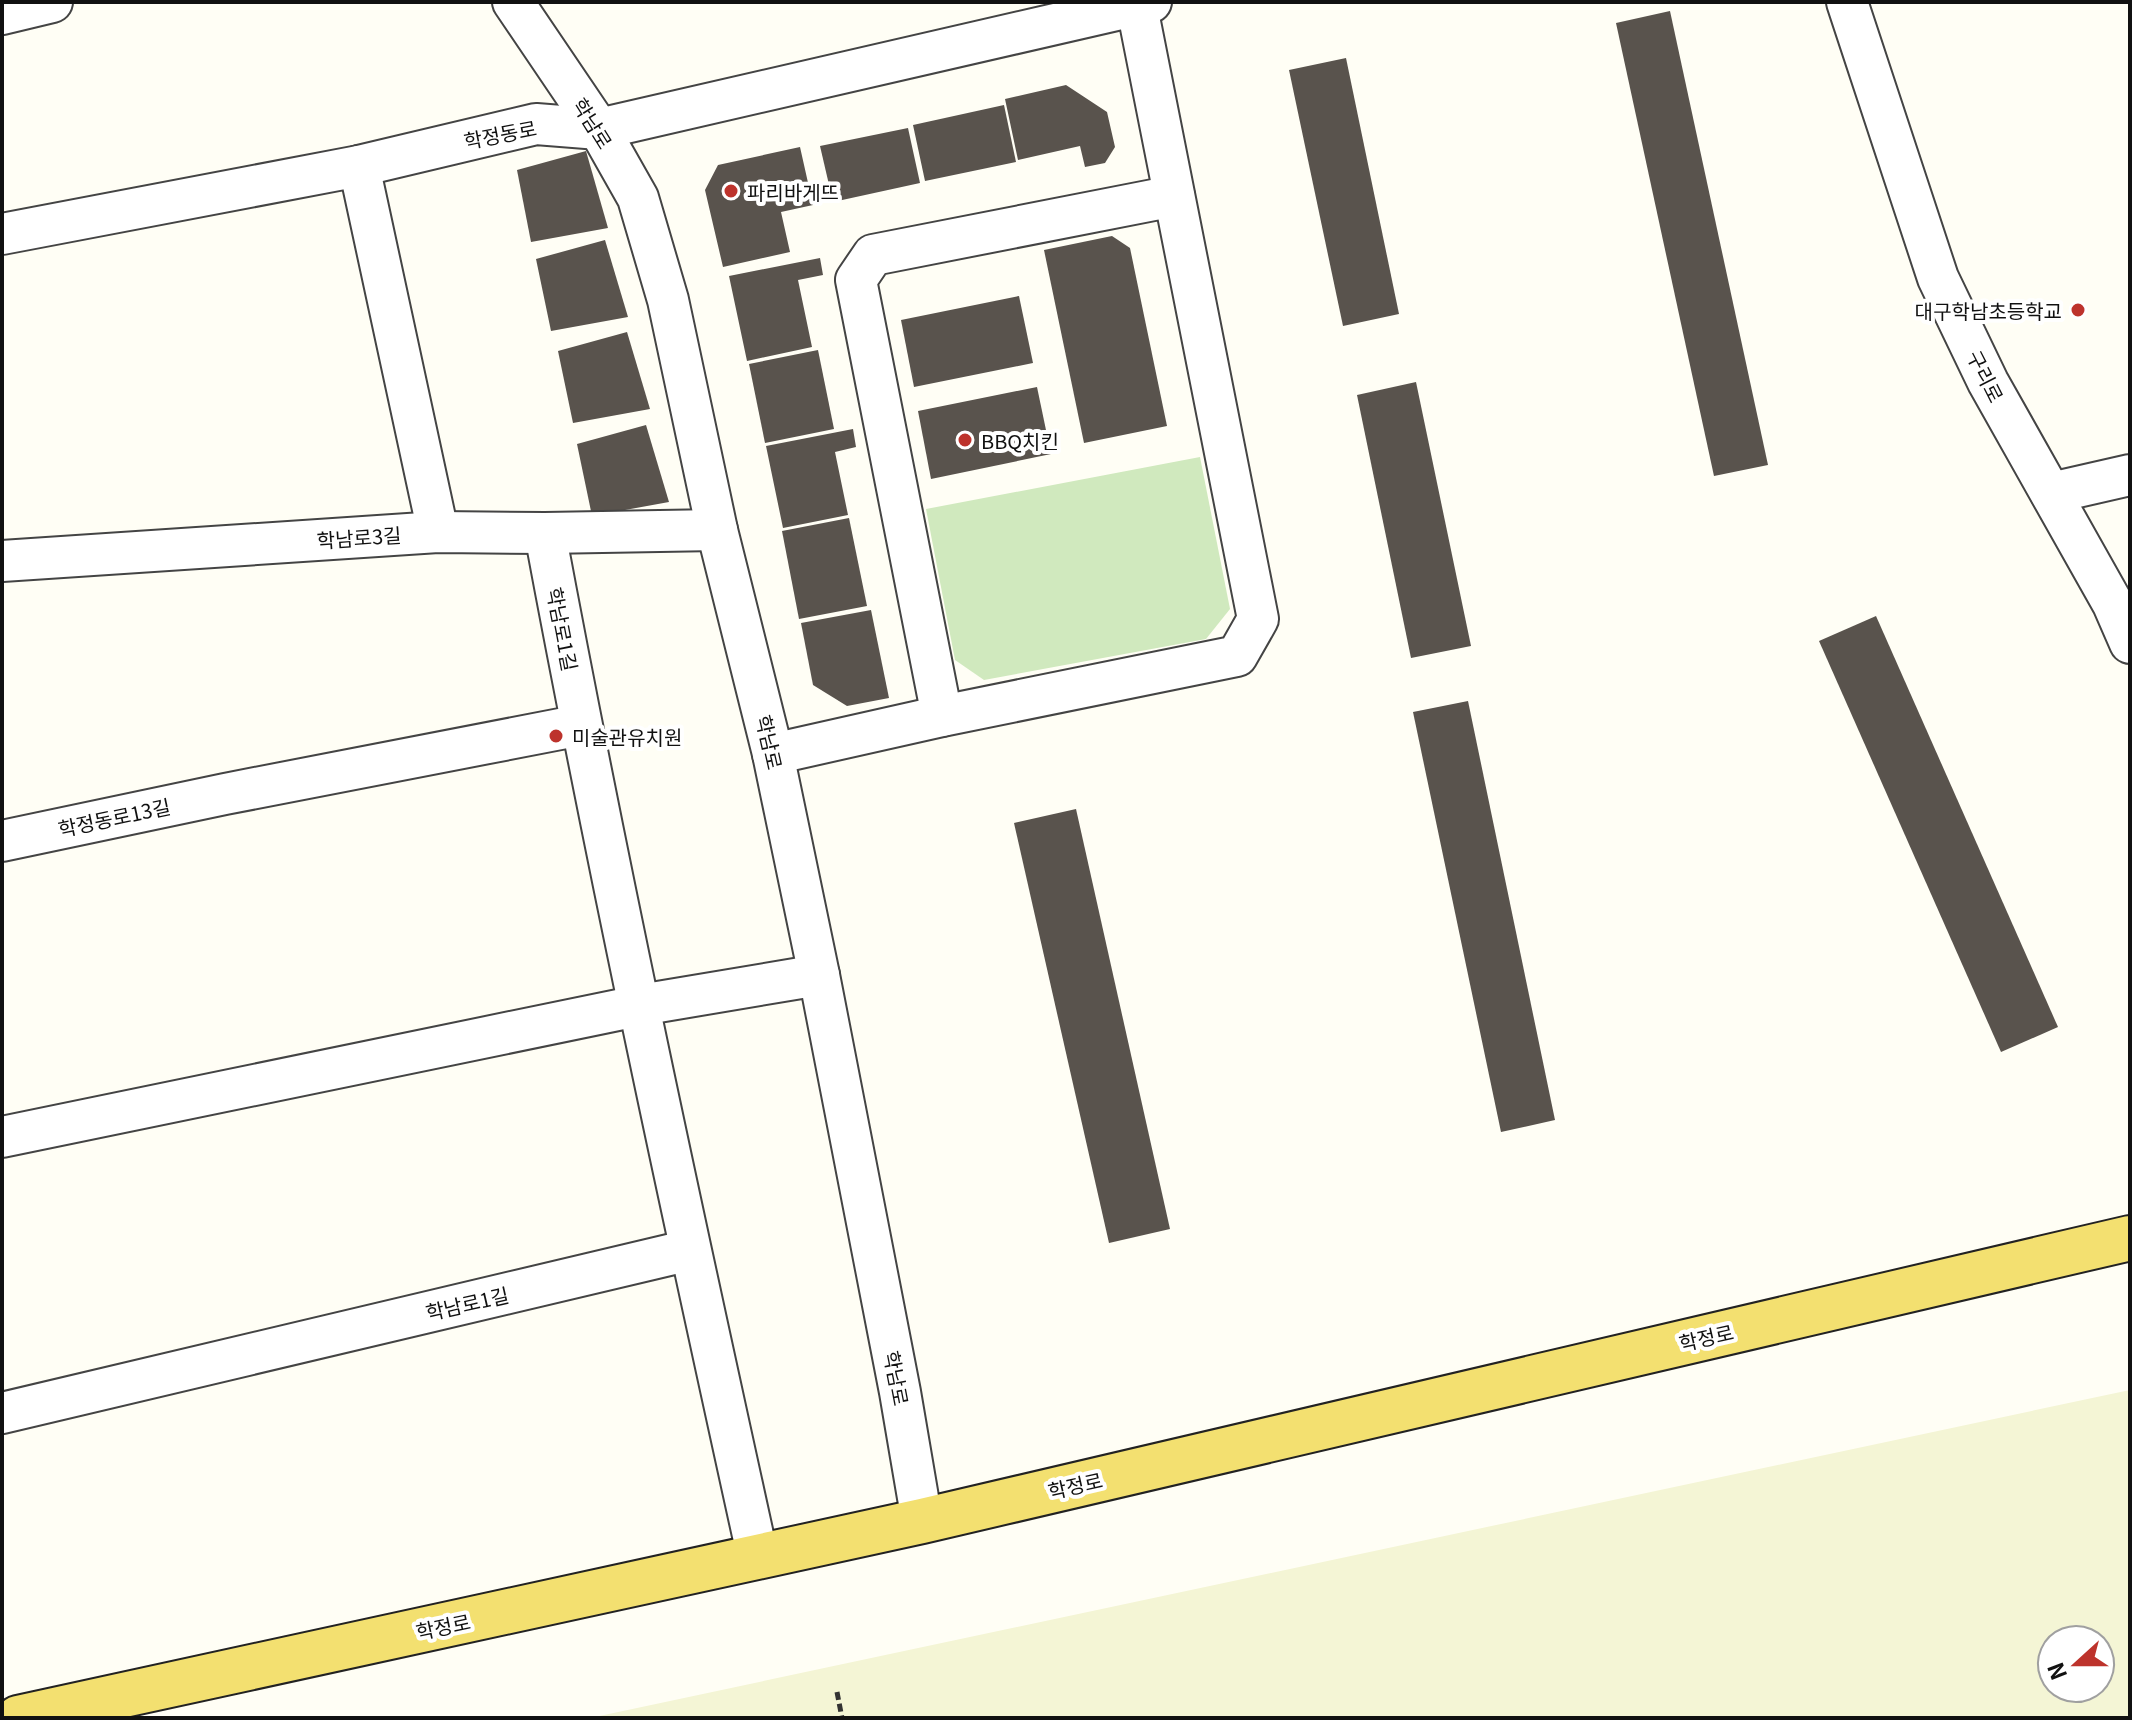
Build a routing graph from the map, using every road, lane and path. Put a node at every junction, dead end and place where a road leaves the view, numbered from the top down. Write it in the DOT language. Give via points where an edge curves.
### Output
graph roads {
  1 [pos="52,2"];
  2 [pos="513,2"];
  3 [pos="1847,2"];
  4 [pos="1141,3"];
  5 [pos="2,14"];
  6 [pos="599,129"];
  7 [pos="359,166"];
  8 [pos="1174,196"];
  9 [pos="2,234"];
  10 [pos="2130,475"];
  11 [pos="2051,493"];
  12 [pos="717,530"];
  13 [pos="438,532"];
  14 [pos="545,533"];
  15 [pos="2,561"];
  16 [pos="2130,643"];
  17 [pos="942,716"];
  18 [pos="581,725"];
  19 [pos="773,754"];
  20 [pos="2,841"];
  21 [pos="819,975"];
  22 [pos="639,1006"];
  23 [pos="2,1137"];
  24 [pos="2130,1238"];
  25 [pos="690,1250"];
  26 [pos="2,1413"];
  27 [pos="922,1521"];
  28 [pos="758,1558"];
  29 [pos="837,1692"];
  30 [pos="18,1718"];
  31 [pos="842,1718"];
  1 -- 5 [label="street"];
  2 -- 6 [label="street, 학남로"];
  3 -- 11 [label="street, 구리로" via="1938,278 1988,382"];
  4 -- 6 [label="street, 학정동로"];
  4 -- 8 [label="street"];
  6 -- 7 [label="street, 학정동로" via="536,124"];
  6 -- 12 [label="street, 학남로" via="638,198 668,300"];
  7 -- 9 [label="street, 학정동로"];
  7 -- 13 [label="street"];
  8 -- 17 [label="street" via="1258,619 1237,656"];
  8 -- 17 [label="street" via="873,255 856,280"];
  10 -- 11 [label="street"];
  11 -- 16 [label="street, 구리로"];
  12 -- 14 [label="street, 학남로3길"];
  12 -- 19 [label="street, 학남로"];
  13 -- 14 [label="street, 학남로3길"];
  13 -- 15 [label="street, 학남로3길"];
  14 -- 18 [label="street, 학남로1길"];
  17 -- 19 [label="street"];
  18 -- 20 [label="street, 학정동로13길"];
  18 -- 22 [label="street, 학남로1길"];
  19 -- 21 [label="street, 학남로"];
  21 -- 22 [label="street"];
  21 -- 27 [label="street, 학남로"];
  22 -- 23 [label="street"];
  22 -- 25 [label="street, 학남로1길"];
  24 -- 27 [label="main road, 학정로"];
  25 -- 26 [label="street, 학남로1길"];
  25 -- 28 [label="street"];
  27 -- 28 [label="main road, 학정로"];
  28 -- 30 [label="main road, 학정로"];
  29 -- 31 [label="path"];
}
